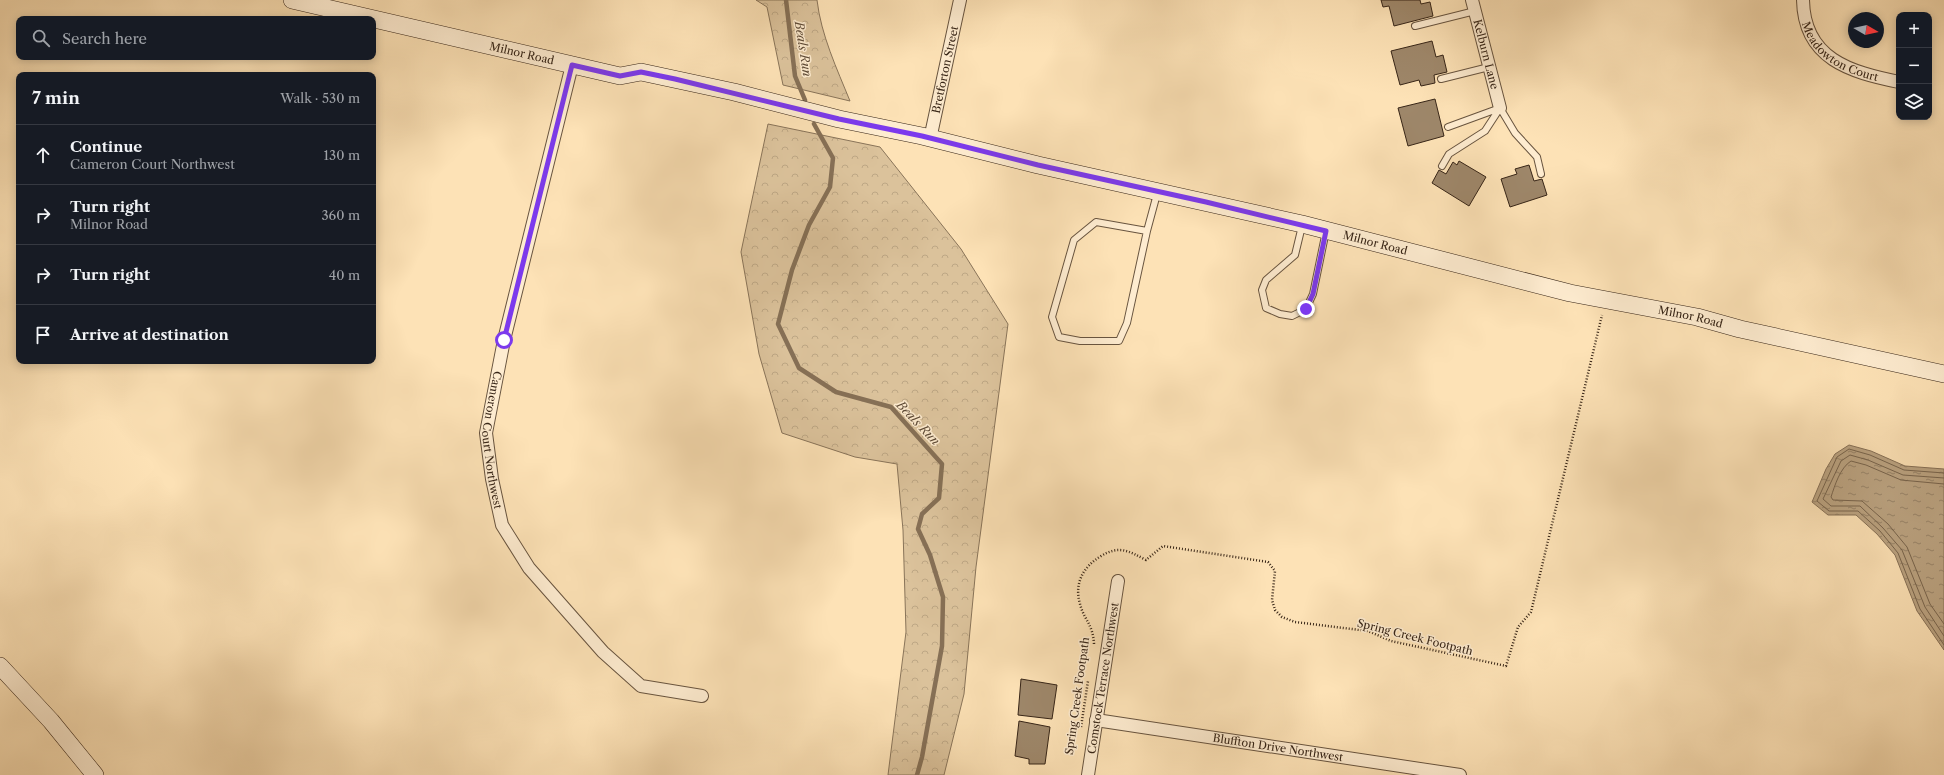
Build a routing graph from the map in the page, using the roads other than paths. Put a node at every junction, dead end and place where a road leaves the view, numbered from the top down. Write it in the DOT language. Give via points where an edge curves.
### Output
graph roads {
  1 [pos="292,0"];
  2 [pos="960,0"];
  3 [pos="1803,0"];
  4 [pos="1473,5"];
  5 [pos="361,16"];
  6 [pos="376,20"];
  7 [pos="1415,26"];
  8 [pos="572,65"];
  9 [pos="1489,67"];
  10 [pos="1441,79"];
  11 [pos="1896,81"];
  12 [pos="1500,108"];
  13 [pos="1448,127"];
  14 [pos="930,139"];
  15 [pos="1442,166"];
  16 [pos="1542,174"];
  17 [pos="1158,192"];
  18 [pos="1302,224"];
  19 [pos="1147,231"];
  20 [pos="1326,231"];
  21 [pos="1944,374"];
  22 [pos="1118,581"];
  23 [pos="0,666"];
  24 [pos="702,696"];
  25 [pos="1096,720"];
  26 [pos="94,775"];
  27 [pos="1088,775"];
  28 [pos="1460,775"];
  1 -- 5 [label="main road, Milnor Road"];
  2 -- 14 [label="street, Bretforton Street"];
  3 -- 11 [label="street, Meadowton Court" via="1805,18 1812,38 1823,52 1837,63 1854,71"];
  4 -- 7 [label="lane"];
  4 -- 9 [label="street, Kelburn Lane"];
  6 -- 8 [label="main road, Milnor Road"];
  8 -- 14 [label="main road, Milnor Road" via="620,76 641,72"];
  8 -- 24 [label="street, Cameron Court Northwest" via="504,340 486,433 492,479 502,525 529,568 603,652 641,686"];
  9 -- 10 [label="lane"];
  9 -- 12 [label="street, Kelburn Lane"];
  12 -- 13 [label="lane"];
  12 -- 15 [label="lane" via="1485,131 1449,154"];
  12 -- 16 [label="lane" via="1515,132 1536,157"];
  14 -- 17 [label="main road, Milnor Road"];
  17 -- 18 [label="main road, Milnor Road"];
  17 -- 19 [label="lane"];
  18 -- 20 [label="main road, Milnor Road"];
  18 -- 20 [label="lane" via="1295,255 1266,280 1262,290 1266,308 1280,314 1292,316 1306,309 1313,294"];
  19 -- 19 [label="lane" via="1127,323 1119,341 1080,341 1059,337 1052,317 1074,240 1096,222"];
  20 -- 21 [label="main road, Milnor Road" via="1570,293 1697,317 1740,329"];
  22 -- 25 [label="street, Comstock Terrace Northwest"];
  23 -- 26 [label="main road" via="51,721"];
  25 -- 27 [label="street, Comstock Terrace Northwest"];
  25 -- 28 [label="street, Bluffton Drive Northwest"];
}
